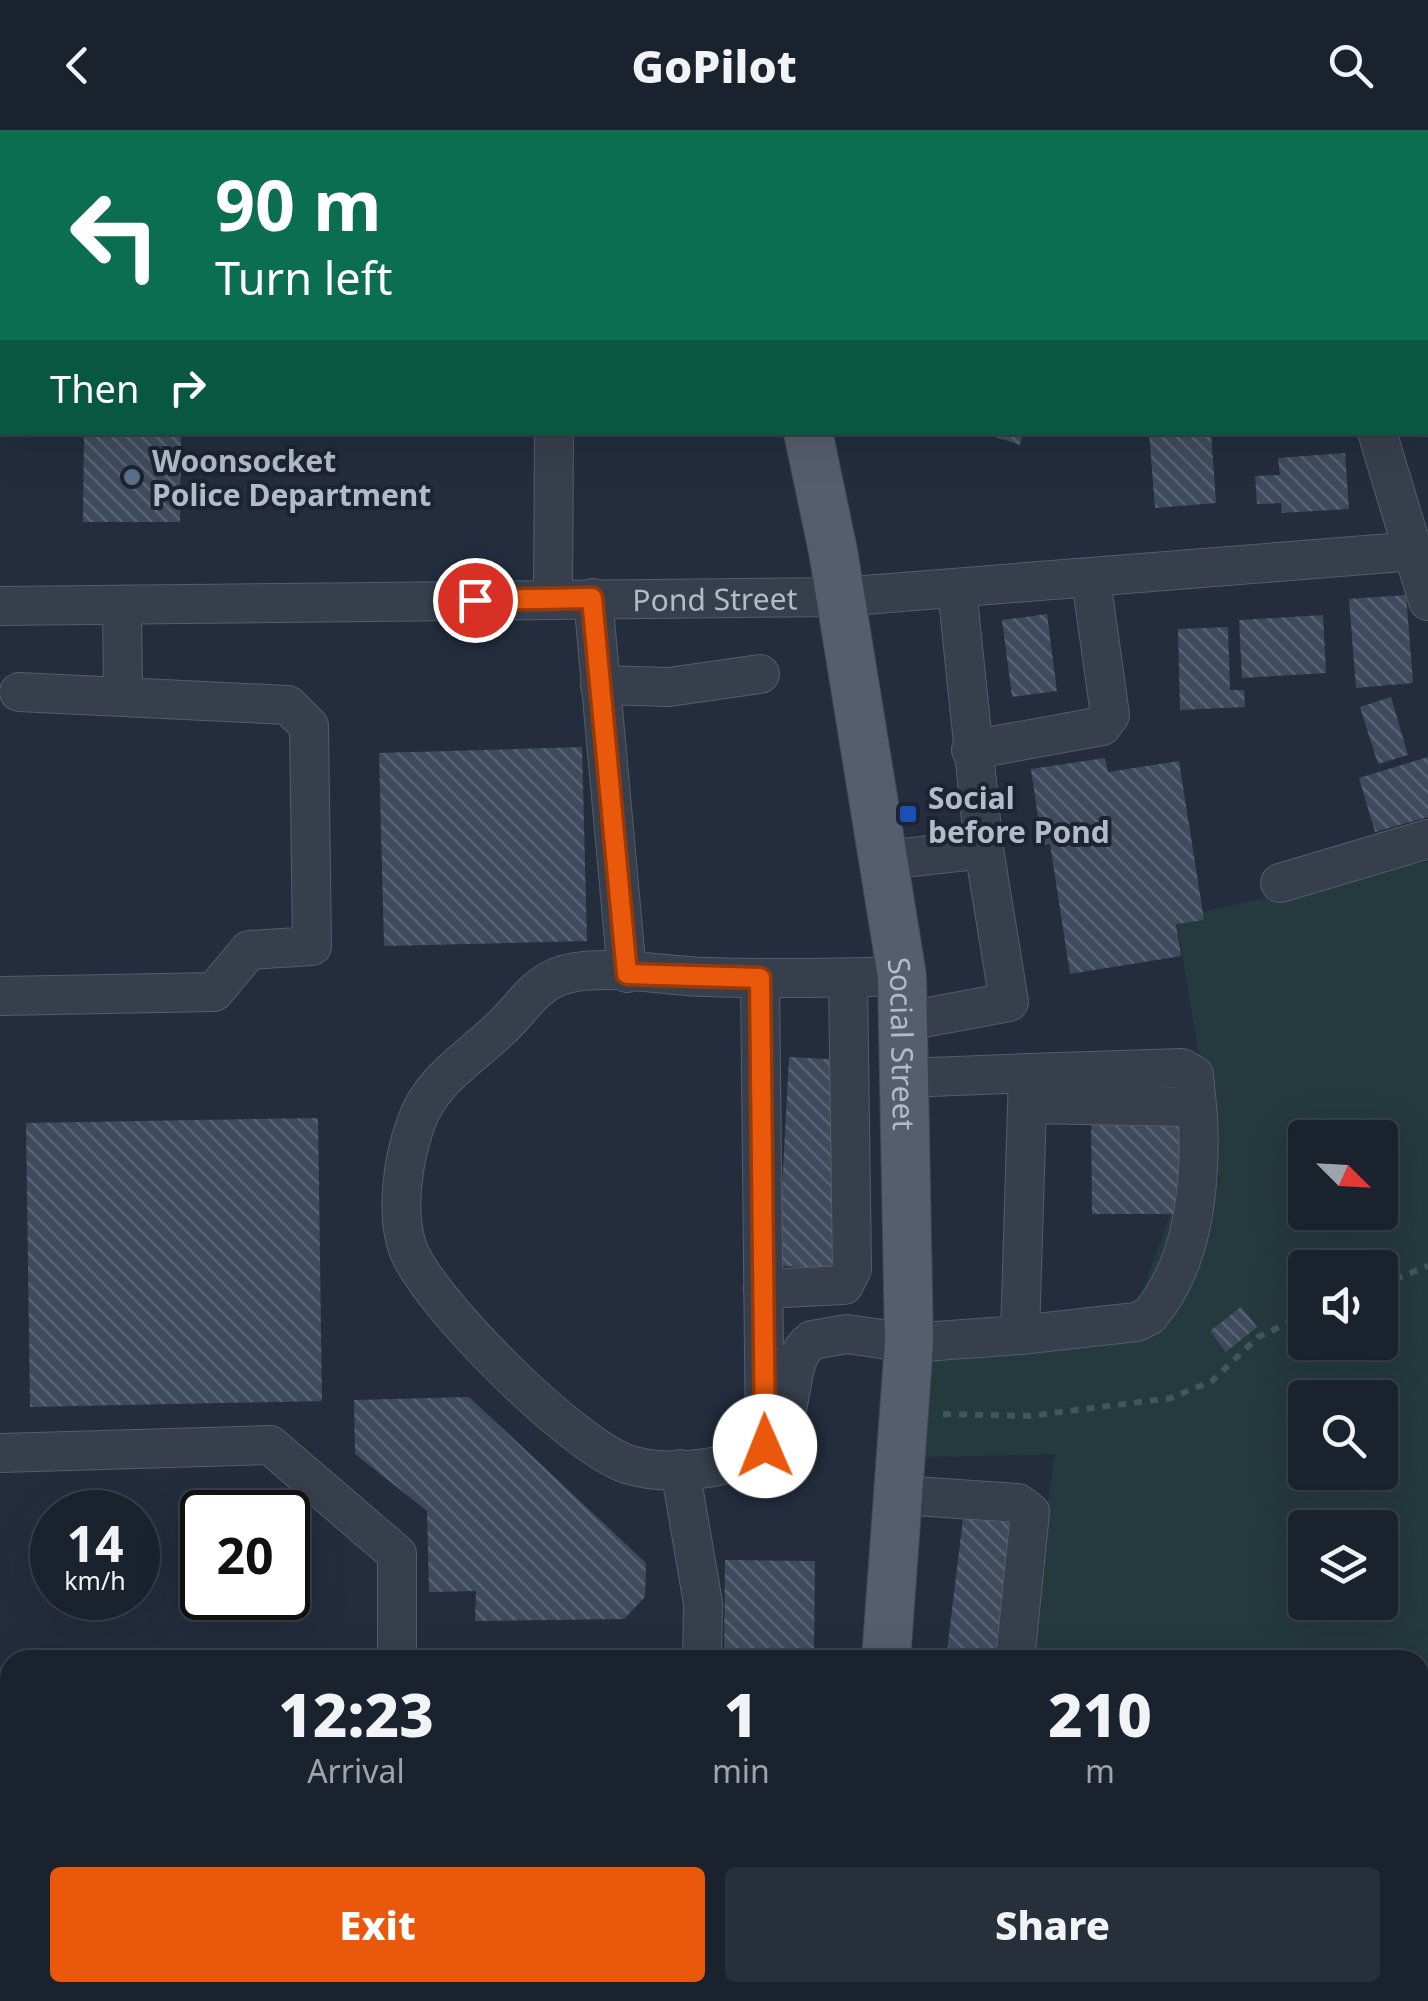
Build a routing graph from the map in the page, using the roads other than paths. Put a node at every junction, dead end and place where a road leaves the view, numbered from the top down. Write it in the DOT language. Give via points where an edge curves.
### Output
graph roads {
  1 [pos="554,435"];
  2 [pos="809,435"];
  3 [pos="1378,435"];
  4 [pos="1420,550"];
  5 [pos="1090,580"];
  6 [pos="956,589"];
  7 [pos="840,597"];
  8 [pos="553,598"];
  9 [pos="592,598"];
  10 [pos="1428,601"];
  11 [pos="122,604"];
  12 [pos="0,606"];
  13 [pos="760,674"];
  14 [pos="600,685"];
  15 [pos="19,692"];
  16 [pos="123,694"];
  17 [pos="971,750"];
  18 [pos="1428,838"];
  19 [pos="984,849"];
  20 [pos="886,860"];
  21 [pos="1280,883"];
  22 [pos="627,974"];
  23 [pos="760,978"];
  24 [pos="848,978"];
  25 [pos="0,996"];
  26 [pos="902,999"];
  27 [pos="904,1078"];
  28 [pos="1028,1089"];
  29 [pos="764,1289"];
  30 [pos="1020,1335"];
  31 [pos="909,1344"];
  32 [pos="765,1446"];
  33 [pos="0,1453"];
  34 [pos="680,1469"];
  35 [pos="900,1495"];
  36 [pos="397,1650"];
  37 [pos="702,1650"];
  38 [pos="887,1650"];
  39 [pos="1016,1650"];
  1 -- 8 [label="street"];
  2 -- 7 [label="main road, Social Street"];
  3 -- 4 [label="street"];
  4 -- 5 [label="street, Pond Street"];
  4 -- 10 [label="street"];
  5 -- 6 [label="street, Pond Street"];
  5 -- 17 [label="street" via="1110,716 1102,726"];
  6 -- 7 [label="street, Pond Street"];
  6 -- 17 [label="street"];
  7 -- 9 [label="street, Pond Street"];
  7 -- 20 [label="main road, Social Street"];
  8 -- 9 [label="street, Pond Street"];
  8 -- 11 [label="street, Pond Street"];
  9 -- 14 [label="street"];
  11 -- 12 [label="street, Pond Street"];
  11 -- 16 [label="street"];
  13 -- 14 [label="street" via="670,687"];
  14 -- 22 [label="street"];
  15 -- 16 [label="street"];
  16 -- 25 [label="street" via="288,705 309,726 312,946 249,950 214,992"];
  17 -- 19 [label="street"];
  18 -- 21 [label="street"];
  19 -- 20 [label="street"];
  19 -- 26 [label="street" via="1009,1002"];
  20 -- 26 [label="main road, Social Street"];
  22 -- 23 [label="street"];
  22 -- 34 [label="street" via="558,977 442,1080 416,1122 404,1164 403,1231 422,1275 458,1320 560,1419 628,1465"];
  23 -- 24 [label="street"];
  23 -- 29 [label="street"];
  24 -- 26 [label="street"];
  24 -- 29 [label="street" via="852,1269 844,1286"];
  26 -- 27 [label="main road, Social Street"];
  27 -- 28 [label="street"];
  27 -- 31 [label="main road, Social Street"];
  28 -- 30 [label="street"];
  28 -- 30 [label="street" via="1178,1105 1198,1117 1196,1203 1182,1253 1150,1316"];
  29 -- 32 [label="street"];
  30 -- 31 [label="street"];
  31 -- 32 [label="street" via="848,1334 824,1336 802,1348 792,1402"];
  31 -- 35 [label="main road, Social Street"];
  32 -- 34 [label="street" via="743,1460"];
  33 -- 36 [label="street" via="270,1444 397,1554"];
  34 -- 37 [label="street" via="704,1604"];
  35 -- 38 [label="main road, Social Street"];
  35 -- 39 [label="street" via="1018,1503 1030,1512"];
}
